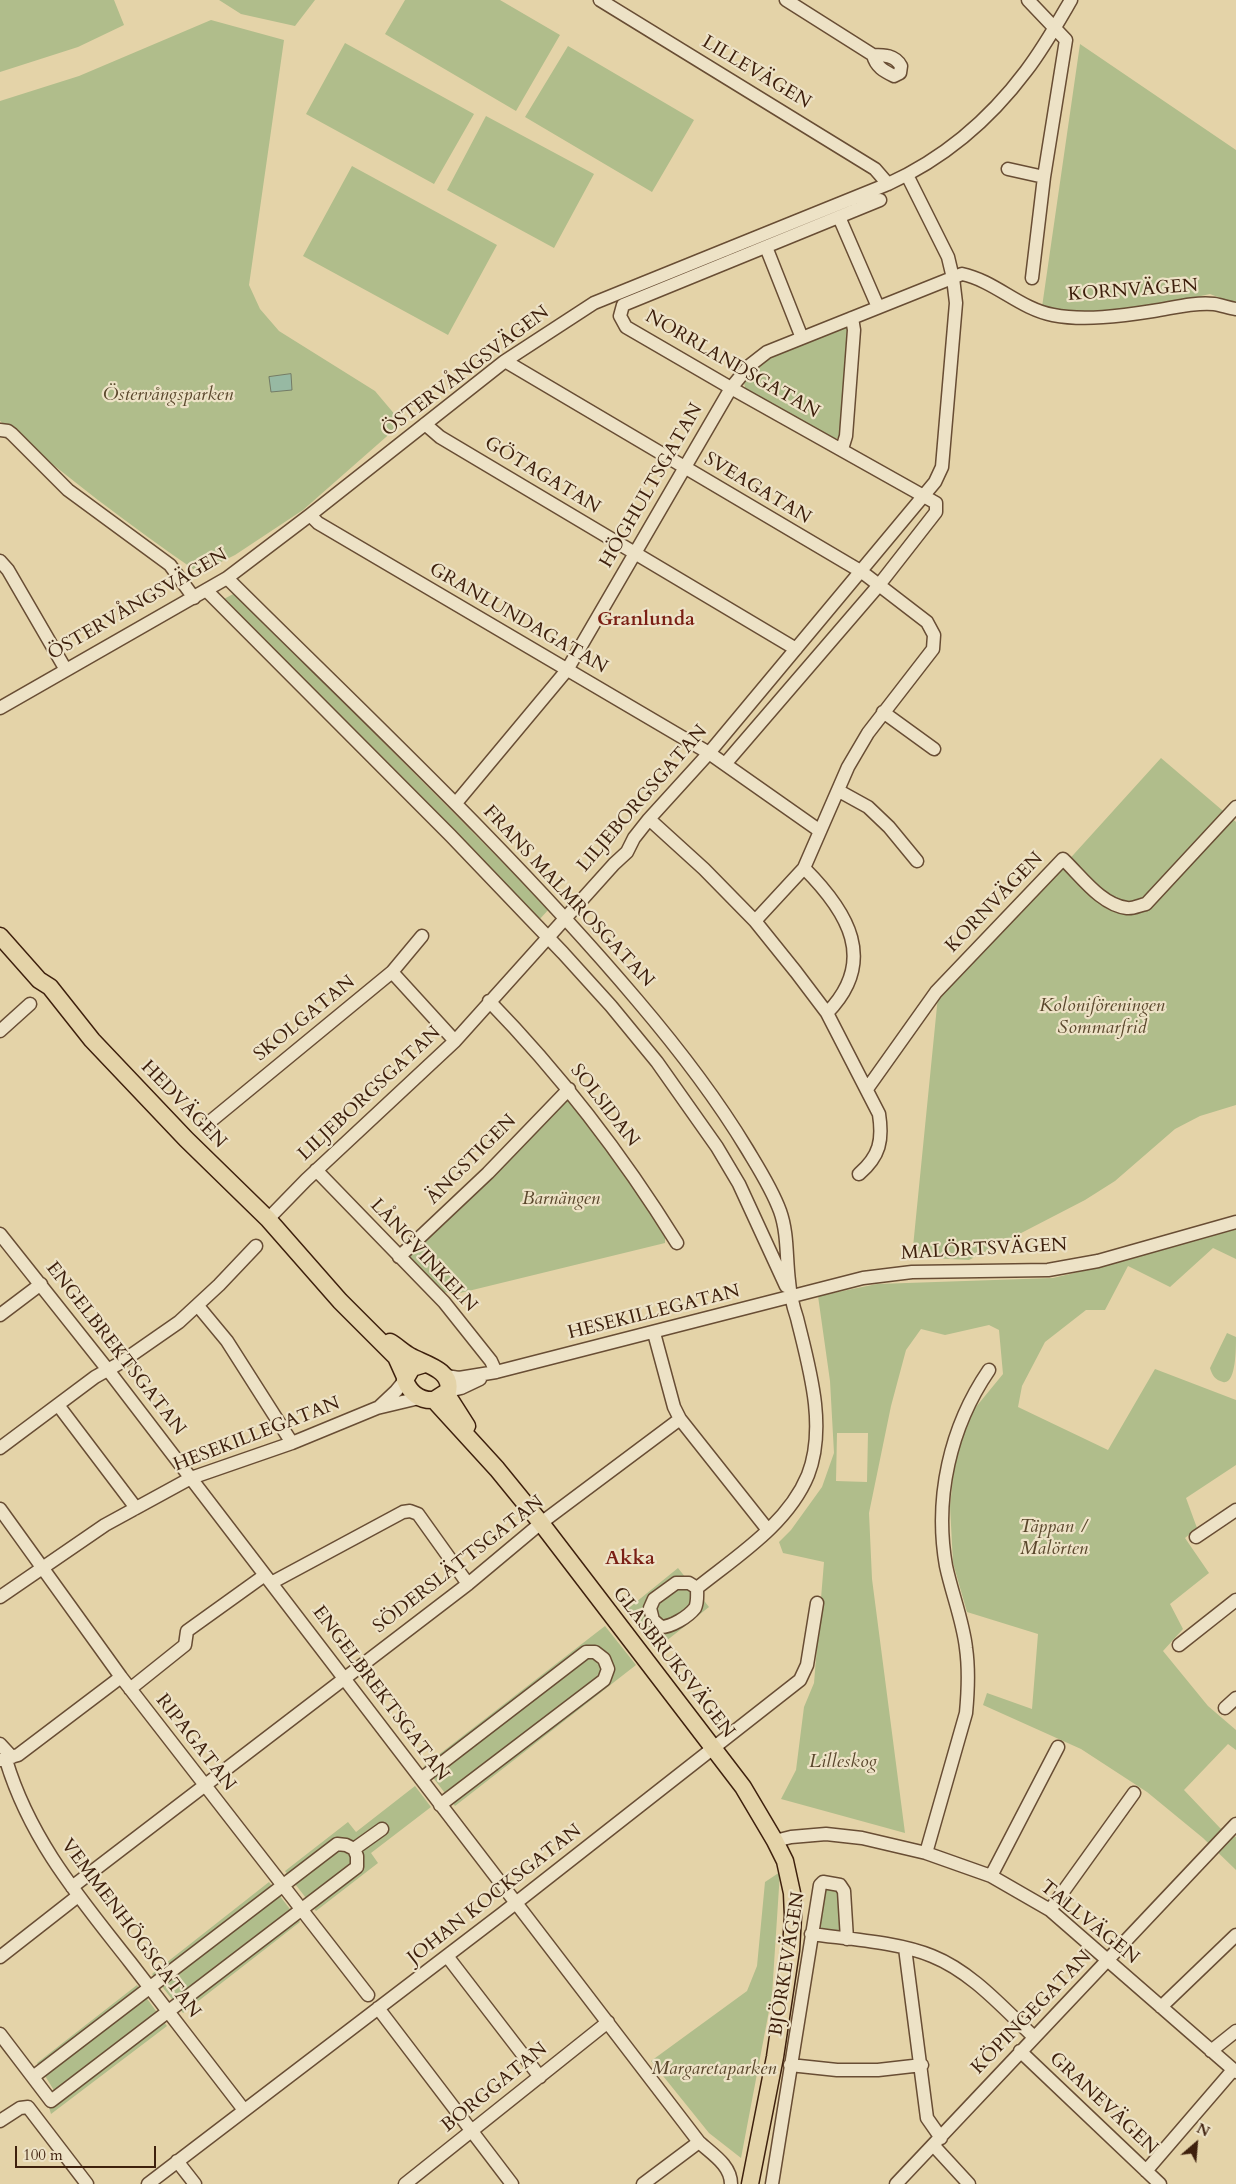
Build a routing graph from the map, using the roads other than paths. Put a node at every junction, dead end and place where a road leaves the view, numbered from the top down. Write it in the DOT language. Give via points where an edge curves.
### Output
graph roads {
  1 [pos="600,0"];
  2 [pos="786,0"];
  3 [pos="1028,0"];
  4 [pos="1071,0"];
  5 [pos="1054,28"];
  6 [pos="873,55"];
  7 [pos="1008,169"];
  8 [pos="907,175"];
  9 [pos="1044,177"];
  10 [pos="888,184"];
  11 [pos="880,200"];
  12 [pos="838,217"];
  13 [pos="766,247"];
  14 [pos="953,278"];
  15 [pos="1032,278"];
  16 [pos="878,307"];
  17 [pos="1236,310"];
  18 [pos="852,318"];
  19 [pos="802,338"];
  20 [pos="505,361"];
  21 [pos="731,388"];
  22 [pos="425,424"];
  23 [pos="2,430"];
  24 [pos="842,449"];
  25 [pos="685,468"];
  26 [pos="926,496"];
  27 [pos="310,515"];
  28 [pos="635,553"];
  29 [pos="0,561"];
  30 [pos="862,572"];
  31 [pos="227,578"];
  32 [pos="879,584"];
  33 [pos="207,591"];
  34 [pos="194,598"];
  35 [pos="796,649"];
  36 [pos="66,670"];
  37 [pos="567,670"];
  38 [pos="0,708"];
  39 [pos="883,712"];
  40 [pos="934,749"];
  41 [pos="708,752"];
  42 [pos="725,764"];
  43 [pos="839,791"];
  44 [pos="456,803"];
  45 [pos="1236,807"];
  46 [pos="649,819"];
  47 [pos="820,831"];
  48 [pos="917,860"];
  49 [pos="804,868"];
  50 [pos="566,918"];
  51 [pos="754,920"];
  52 [pos="0,936"];
  53 [pos="422,936"];
  54 [pos="548,937"];
  55 [pos="392,972"];
  56 [pos="489,1002"];
  57 [pos="30,1004"];
  58 [pos="827,1013"];
  59 [pos="0,1031"];
  60 [pos="455,1041"];
  61 [pos="569,1089"];
  62 [pos="866,1089"];
  63 [pos="206,1125"];
  64 [pos="316,1170"];
  65 [pos="859,1174"];
  66 [pos="268,1219"];
  67 [pos="1236,1222"];
  68 [pos="0,1234"];
  69 [pos="677,1243"];
  70 [pos="256,1246"];
  71 [pos="399,1256"];
  72 [pos="41,1284"];
  73 [pos="791,1298"];
  74 [pos="340,1301"];
  75 [pos="198,1306"];
  76 [pos="0,1315"];
  77 [pos="654,1333"];
  78 [pos="425,1364"];
  79 [pos="108,1370"];
  80 [pos="989,1370"];
  81 [pos="496,1372"];
  82 [pos="405,1379"];
  83 [pos="439,1391"];
  84 [pos="58,1405"];
  85 [pos="377,1408"];
  86 [pos="680,1420"];
  87 [pos="292,1443"];
  88 [pos="0,1448"];
  89 [pos="190,1478"];
  90 [pos="136,1508"];
  91 [pos="0,1509"];
  92 [pos="1236,1510"];
  93 [pos="541,1523"];
  94 [pos="768,1530"];
  95 [pos="1196,1537"];
  96 [pos="43,1567"];
  97 [pos="268,1579"];
  98 [pos="468,1584"];
  99 [pos="697,1588"];
  100 [pos="0,1596"];
  101 [pos="1236,1600"];
  102 [pos="816,1603"];
  103 [pos="1179,1645"];
  104 [pos="121,1676"];
  105 [pos="344,1678"];
  106 [pos="130,1688"];
  107 [pos="1236,1698"];
  108 [pos="1225,1708"];
  109 [pos="0,1744"];
  110 [pos="1058,1747"];
  111 [pos="713,1748"];
  112 [pos="6,1759"];
  113 [pos="421,1779"];
  114 [pos="204,1786"];
  115 [pos="1134,1793"];
  116 [pos="440,1804"];
  117 [pos="1236,1824"];
  118 [pos="382,1829"];
  119 [pos="781,1840"];
  120 [pos="354,1849"];
  121 [pos="926,1853"];
  122 [pos="991,1876"];
  123 [pos="282,1885"];
  124 [pos="75,1891"];
  125 [pos="516,1903"];
  126 [pos="302,1910"];
  127 [pos="1050,1910"];
  128 [pos="811,1934"];
  129 [pos="1236,1935"];
  130 [pos="847,1939"];
  131 [pos="905,1948"];
  132 [pos="447,1956"];
  133 [pos="0,1958"];
  134 [pos="1108,1960"];
  135 [pos="150,1988"];
  136 [pos="368,1995"];
  137 [pos="1161,2007"];
  138 [pos="378,2008"];
  139 [pos="169,2012"];
  140 [pos="608,2022"];
  141 [pos="1236,2031"];
  142 [pos="0,2034"];
  143 [pos="1034,2037"];
  144 [pos="1020,2051"];
  145 [pos="1211,2051"];
  146 [pos="790,2065"];
  147 [pos="922,2065"];
  148 [pos="1234,2071"];
  149 [pos="33,2077"];
  150 [pos="540,2077"];
  151 [pos="244,2110"];
  152 [pos="0,2121"];
  153 [pos="473,2131"];
  154 [pos="699,2142"];
  155 [pos="937,2142"];
  156 [pos="177,2162"];
  157 [pos="1146,2171"];
  158 [pos="731,2180"];
  159 [pos="88,2184"];
  160 [pos="148,2184"];
  161 [pos="195,2184"];
  162 [pos="405,2184"];
  163 [pos="512,2184"];
  164 [pos="643,2184"];
  165 [pos="750,2184"];
  166 [pos="759,2184"];
  167 [pos="772,2184"];
  168 [pos="896,2184"];
  169 [pos="969,2184"];
  170 [pos="1160,2184"];
  1 -- 10 [label="street, LILLEVÄGEN" via="875,168"];
  2 -- 6 [label="street"];
  3 -- 5 [label="street"];
  4 -- 5 [label="street, ÖSTERVÅNGSVÄGEN"];
  5 -- 8 [label="street, ÖSTERVÅNGSVÄGEN" via="1026,71 968,134"];
  5 -- 9 [label="street" via="1066,40"];
  7 -- 9 [label="street"];
  8 -- 10 [label="street, ÖSTERVÅNGSVÄGEN"];
  8 -- 14 [label="street, LILJEBORGSGATAN" via="948,257"];
  9 -- 15 [label="street"];
  10 -- 20 [label="street, ÖSTERVÅNGSVÄGEN" via="594,303"];
  11 -- 12 [label="street, NORRLANDSGATAN"];
  12 -- 13 [label="street, NORRLANDSGATAN"];
  12 -- 16 [label="street"];
  13 -- 19 [label="street"];
  13 -- 21 [label="street, NORRLANDSGATAN" via="623,305 620,316 626,327"];
  14 -- 16 [label="street, HÖGHULTSGATAN"];
  14 -- 17 [label="street, KORNVÄGEN" via="962,274 975,277 1053,315 1085,318 1190,304 1213,304"];
  14 -- 26 [label="street, LILJEBORGSGATAN" via="956,303 942,467"];
  16 -- 18 [label="street, HÖGHULTSGATAN"];
  18 -- 19 [label="street, HÖGHULTSGATAN"];
  18 -- 24 [label="street" via="854,330 846,436"];
  19 -- 21 [label="street, HÖGHULTSGATAN" via="767,352 749,366"];
  20 -- 22 [label="street, ÖSTERVÅNGSVÄGEN"];
  20 -- 25 [label="street, SVEAGATAN"];
  21 -- 24 [label="street, NORRLANDSGATAN"];
  21 -- 25 [label="street, HÖGHULTSGATAN"];
  22 -- 27 [label="street, ÖSTERVÅNGSVÄGEN"];
  22 -- 28 [label="street, GÖTAGATAN" via="440,437"];
  23 -- 34 [label="street" via="12,434 68,490 170,565"];
  24 -- 26 [label="street, NORRLANDSGATAN"];
  25 -- 28 [label="street, HÖGHULTSGATAN"];
  25 -- 30 [label="street, SVEAGATAN"];
  26 -- 30 [label="street, LILJEBORGSGATAN"];
  26 -- 32 [label="street, LILJEBORGSGATAN" via="936,503 936,512"];
  27 -- 31 [label="street, ÖSTERVÅNGSVÄGEN"];
  27 -- 37 [label="street, GRANLUNDAGATAN" via="318,523"];
  28 -- 35 [label="street, GÖTAGATAN"];
  28 -- 37 [label="street, HÖGHULTSGATAN"];
  29 -- 36 [label="street"];
  30 -- 32 [label="street, SVEAGATAN"];
  30 -- 35 [label="street, LILJEBORGSGATAN"];
  31 -- 33 [label="street, ÖSTERVÅNGSVÄGEN"];
  31 -- 44 [label="street, FRANS MALMROSGATAN"];
  32 -- 39 [label="street, SVEAGATAN" via="927,622 934,635 933,649"];
  32 -- 42 [label="street, LILJEBORGSGATAN"];
  33 -- 34 [label="street, ÖSTERVÅNGSVÄGEN"];
  33 -- 54 [label="street, FRANS MALMROSGATAN"];
  34 -- 36 [label="street, ÖSTERVÅNGSVÄGEN"];
  35 -- 41 [label="street, LILJEBORGSGATAN"];
  36 -- 38 [label="street, ÖSTERVÅNGSVÄGEN"];
  37 -- 41 [label="street, GRANLUNDAGATAN"];
  37 -- 44 [label="street, HÖGHULTSGATAN"];
  39 -- 40 [label="street"];
  39 -- 43 [label="street, SVEAGATAN" via="848,767"];
  41 -- 42 [label="street, GRANLUNDAGATAN"];
  41 -- 46 [label="street, LILJEBORGSGATAN"];
  42 -- 47 [label="street, GRANLUNDAGATAN"];
  43 -- 47 [label="street, SVEAGATAN"];
  43 -- 48 [label="street" via="868,807"];
  44 -- 50 [label="street, FRANS MALMROSGATAN"];
  45 -- 62 [label="street, KORNVÄGEN" via="1146,904 1129,908 1114,904 1063,859 936,992"];
  46 -- 50 [label="street, LILJEBORGSGATAN" via="628,852"];
  46 -- 51 [label="street"];
  47 -- 49 [label="street, SVEAGATAN"];
  49 -- 51 [label="street"];
  49 -- 58 [label="street" via="837,905 848,928 854,952 851,979"];
  50 -- 54 [label="street, LILJEBORGSGATAN"];
  50 -- 73 [label="street, FRANS MALMROSGATAN" via="669,1038 709,1091 762,1175 781,1213"];
  51 -- 58 [label="street"];
  52 -- 66 [label="main road, HEDVÄGEN" via="39,980 50,987 92,1040 179,1132"];
  53 -- 55 [label="street, SKOLGATAN"];
  54 -- 56 [label="street, LILJEBORGSGATAN"];
  54 -- 73 [label="street, FRANS MALMROSGATAN" via="611,1006 700,1122 739,1184"];
  55 -- 60 [label="street"];
  55 -- 63 [label="street, SKOLGATAN"];
  56 -- 60 [label="street, LILJEBORGSGATAN"];
  56 -- 61 [label="street, SOLSIDAN"];
  57 -- 59 [label="street"];
  58 -- 62 [label="street"];
  60 -- 64 [label="street, LILJEBORGSGATAN"];
  61 -- 69 [label="street, SOLSIDAN" via="620,1157"];
  61 -- 71 [label="street, ÄNGSTIGEN" via="488,1173"];
  62 -- 65 [label="street" via="879,1114 881,1129 878,1149 871,1164"];
  64 -- 66 [label="street, LILJEBORGSGATAN"];
  64 -- 71 [label="street, LÅNGVINKELN"];
  66 -- 74 [label="main road, HEDVÄGEN"];
  67 -- 73 [label="street, MALÖRTSVÄGEN" via="1098,1261 1048,1270 885,1274"];
  68 -- 72 [label="street, ENGELBREKTSGATAN"];
  70 -- 75 [label="street"];
  71 -- 81 [label="street, LÅNGVINKELN" via="444,1302"];
  72 -- 76 [label="street"];
  72 -- 79 [label="street, ENGELBREKTSGATAN"];
  73 -- 77 [label="street, HESEKILLEGATAN"];
  73 -- 94 [label="street, FRANS MALMROSGATAN" via="816,1411 816,1443 808,1475 790,1508"];
  74 -- 78 [label="main road, HEDVÄGEN" via="408,1355"];
  74 -- 82 [label="main road, HEDVÄGEN" via="396,1357"];
  75 -- 79 [label="street"];
  75 -- 87 [label="street" via="241,1362"];
  77 -- 81 [label="street, HESEKILLEGATAN"];
  77 -- 86 [label="street"];
  78 -- 82 [label="main road" via="412,1368"];
  78 -- 83 [label="main road, HEDVÄGEN"];
  79 -- 84 [label="street"];
  79 -- 89 [label="street, ENGELBREKTSGATAN"];
  80 -- 121 [label="street" via="959,1428 948,1459 943,1495 946,1565 966,1647 968,1693 966,1713"];
  81 -- 83 [label="street, HESEKILLEGATAN" via="461,1388"];
  82 -- 83 [label="main road, HEDVÄGEN" via="410,1390"];
  82 -- 85 [label="street, HESEKILLEGATAN" via="396,1392"];
  83 -- 85 [label="street, HESEKILLEGATAN"];
  83 -- 93 [label="main road, GLASBRUKSVÄGEN"];
  84 -- 88 [label="street"];
  84 -- 90 [label="street"];
  85 -- 87 [label="street, HESEKILLEGATAN"];
  86 -- 93 [label="street, SÖDERSLÄTTSGATAN"];
  86 -- 94 [label="street"];
  87 -- 89 [label="street, HESEKILLEGATAN"];
  89 -- 90 [label="street, HESEKILLEGATAN"];
  89 -- 97 [label="street, ENGELBREKTSGATAN"];
  90 -- 96 [label="street, HESEKILLEGATAN"];
  91 -- 96 [label="street, RIPAGATAN"];
  92 -- 95 [label="street"];
  93 -- 98 [label="street, SÖDERSLÄTTSGATAN"];
  93 -- 111 [label="main road, GLASBRUKSVÄGEN"];
  94 -- 99 [label="street, FRANS MALMROSGATAN"];
  96 -- 100 [label="street, HESEKILLEGATAN"];
  96 -- 104 [label="street, RIPAGATAN"];
  97 -- 98 [label="street" via="410,1511 418,1514"];
  97 -- 105 [label="street, ENGELBREKTSGATAN"];
  97 -- 106 [label="street" via="187,1631 185,1644"];
  98 -- 105 [label="street, SÖDERSLÄTTSGATAN"];
  101 -- 103 [label="street"];
  102 -- 111 [label="street, JOHAN KOCKSGATAN" via="807,1665 800,1680"];
  104 -- 106 [label="street, RIPAGATAN"];
  104 -- 112 [label="street" via="18,1755"];
  105 -- 113 [label="street, ENGELBREKTSGATAN"];
  105 -- 114 [label="street, SÖDERSLÄTTSGATAN"];
  106 -- 114 [label="street, RIPAGATAN"];
  107 -- 108 [label="street"];
  109 -- 112 [label="street, VEMMENHÖGSGATAN"];
  110 -- 122 [label="street"];
  111 -- 119 [label="main road, GLASBRUKSVÄGEN"];
  111 -- 125 [label="street, JOHAN KOCKSGATAN"];
  112 -- 124 [label="street, VEMMENHÖGSGATAN" via="26,1815"];
  113 -- 116 [label="street, ENGELBREKTSGATAN"];
  113 -- 116 [label="street" via="586,1652 595,1652 604,1659 608,1669 604,1680"];
  114 -- 123 [label="street, RIPAGATAN"];
  114 -- 124 [label="street, SÖDERSLÄTTSGATAN"];
  115 -- 127 [label="street"];
  116 -- 125 [label="street, ENGELBREKTSGATAN"];
  117 -- 134 [label="street, KÖPINGEGATAN"];
  118 -- 120 [label="street"];
  119 -- 121 [label="street, TALLVÄGEN" via="826,1834 862,1838"];
  119 -- 165 [label="main road, GLASBRUKSVÄGEN" via="792,1893 791,1950 775,2057"];
  119 -- 166 [label="main road, GLASBRUKSVÄGEN" via="797,1872 800,1930"];
  120 -- 123 [label="street" via="337,1844"];
  120 -- 126 [label="street" via="357,1866"];
  121 -- 122 [label="street, TALLVÄGEN"];
  122 -- 127 [label="street, TALLVÄGEN"];
  123 -- 126 [label="street, RIPAGATAN"];
  123 -- 135 [label="street"];
  124 -- 133 [label="street, SÖDERSLÄTTSGATAN"];
  124 -- 135 [label="street, VEMMENHÖGSGATAN"];
  125 -- 132 [label="street, JOHAN KOCKSGATAN"];
  125 -- 140 [label="street, ENGELBREKTSGATAN"];
  126 -- 136 [label="street, RIPAGATAN"];
  126 -- 139 [label="street"];
  127 -- 134 [label="street, TALLVÄGEN"];
  128 -- 130 [label="street"];
  128 -- 130 [label="street, BJÖRKEVÄGEN" via="823,1882 840,1885 844,1891"];
  128 -- 146 [label="street, BJÖRKEVÄGEN"];
  129 -- 137 [label="street"];
  130 -- 131 [label="street"];
  131 -- 143 [label="street" via="932,1956 960,1972"];
  131 -- 147 [label="street"];
  132 -- 138 [label="street, JOHAN KOCKSGATAN"];
  132 -- 150 [label="street"];
  134 -- 137 [label="street, TALLVÄGEN"];
  134 -- 143 [label="street, KÖPINGEGATAN"];
  135 -- 139 [label="street, VEMMENHÖGSGATAN"];
  135 -- 149 [label="street"];
  137 -- 145 [label="street, TALLVÄGEN"];
  138 -- 151 [label="street, JOHAN KOCKSGATAN"];
  138 -- 153 [label="street"];
  139 -- 149 [label="street" via="51,2101"];
  139 -- 151 [label="street, VEMMENHÖGSGATAN"];
  140 -- 150 [label="street, BORGGATAN"];
  140 -- 154 [label="street, ENGELBREKTSGATAN"];
  141 -- 145 [label="street"];
  142 -- 149 [label="street"];
  143 -- 144 [label="street, KÖPINGEGATAN"];
  144 -- 155 [label="street, KÖPINGEGATAN"];
  144 -- 157 [label="street, GRANEVÄGEN"];
  145 -- 148 [label="street, TALLVÄGEN"];
  146 -- 147 [label="street" via="878,2070"];
  146 -- 167 [label="street, BJÖRKEVÄGEN"];
  147 -- 155 [label="street" via="927,2118"];
  148 -- 157 [label="street"];
  150 -- 153 [label="street, BORGGATAN"];
  151 -- 156 [label="street, JOHAN KOCKSGATAN"];
  152 -- 159 [label="street" via="20,2108 28,2107"];
  153 -- 162 [label="street, BORGGATAN"];
  153 -- 163 [label="street"];
  154 -- 158 [label="street, ENGELBREKTSGATAN" via="726,2167"];
  154 -- 164 [label="street"];
  155 -- 168 [label="street, KÖPINGEGATAN"];
  155 -- 169 [label="street"];
  156 -- 160 [label="street, JOHAN KOCKSGATAN"];
  156 -- 161 [label="street"];
  157 -- 170 [label="street, GRANEVÄGEN"];
}
